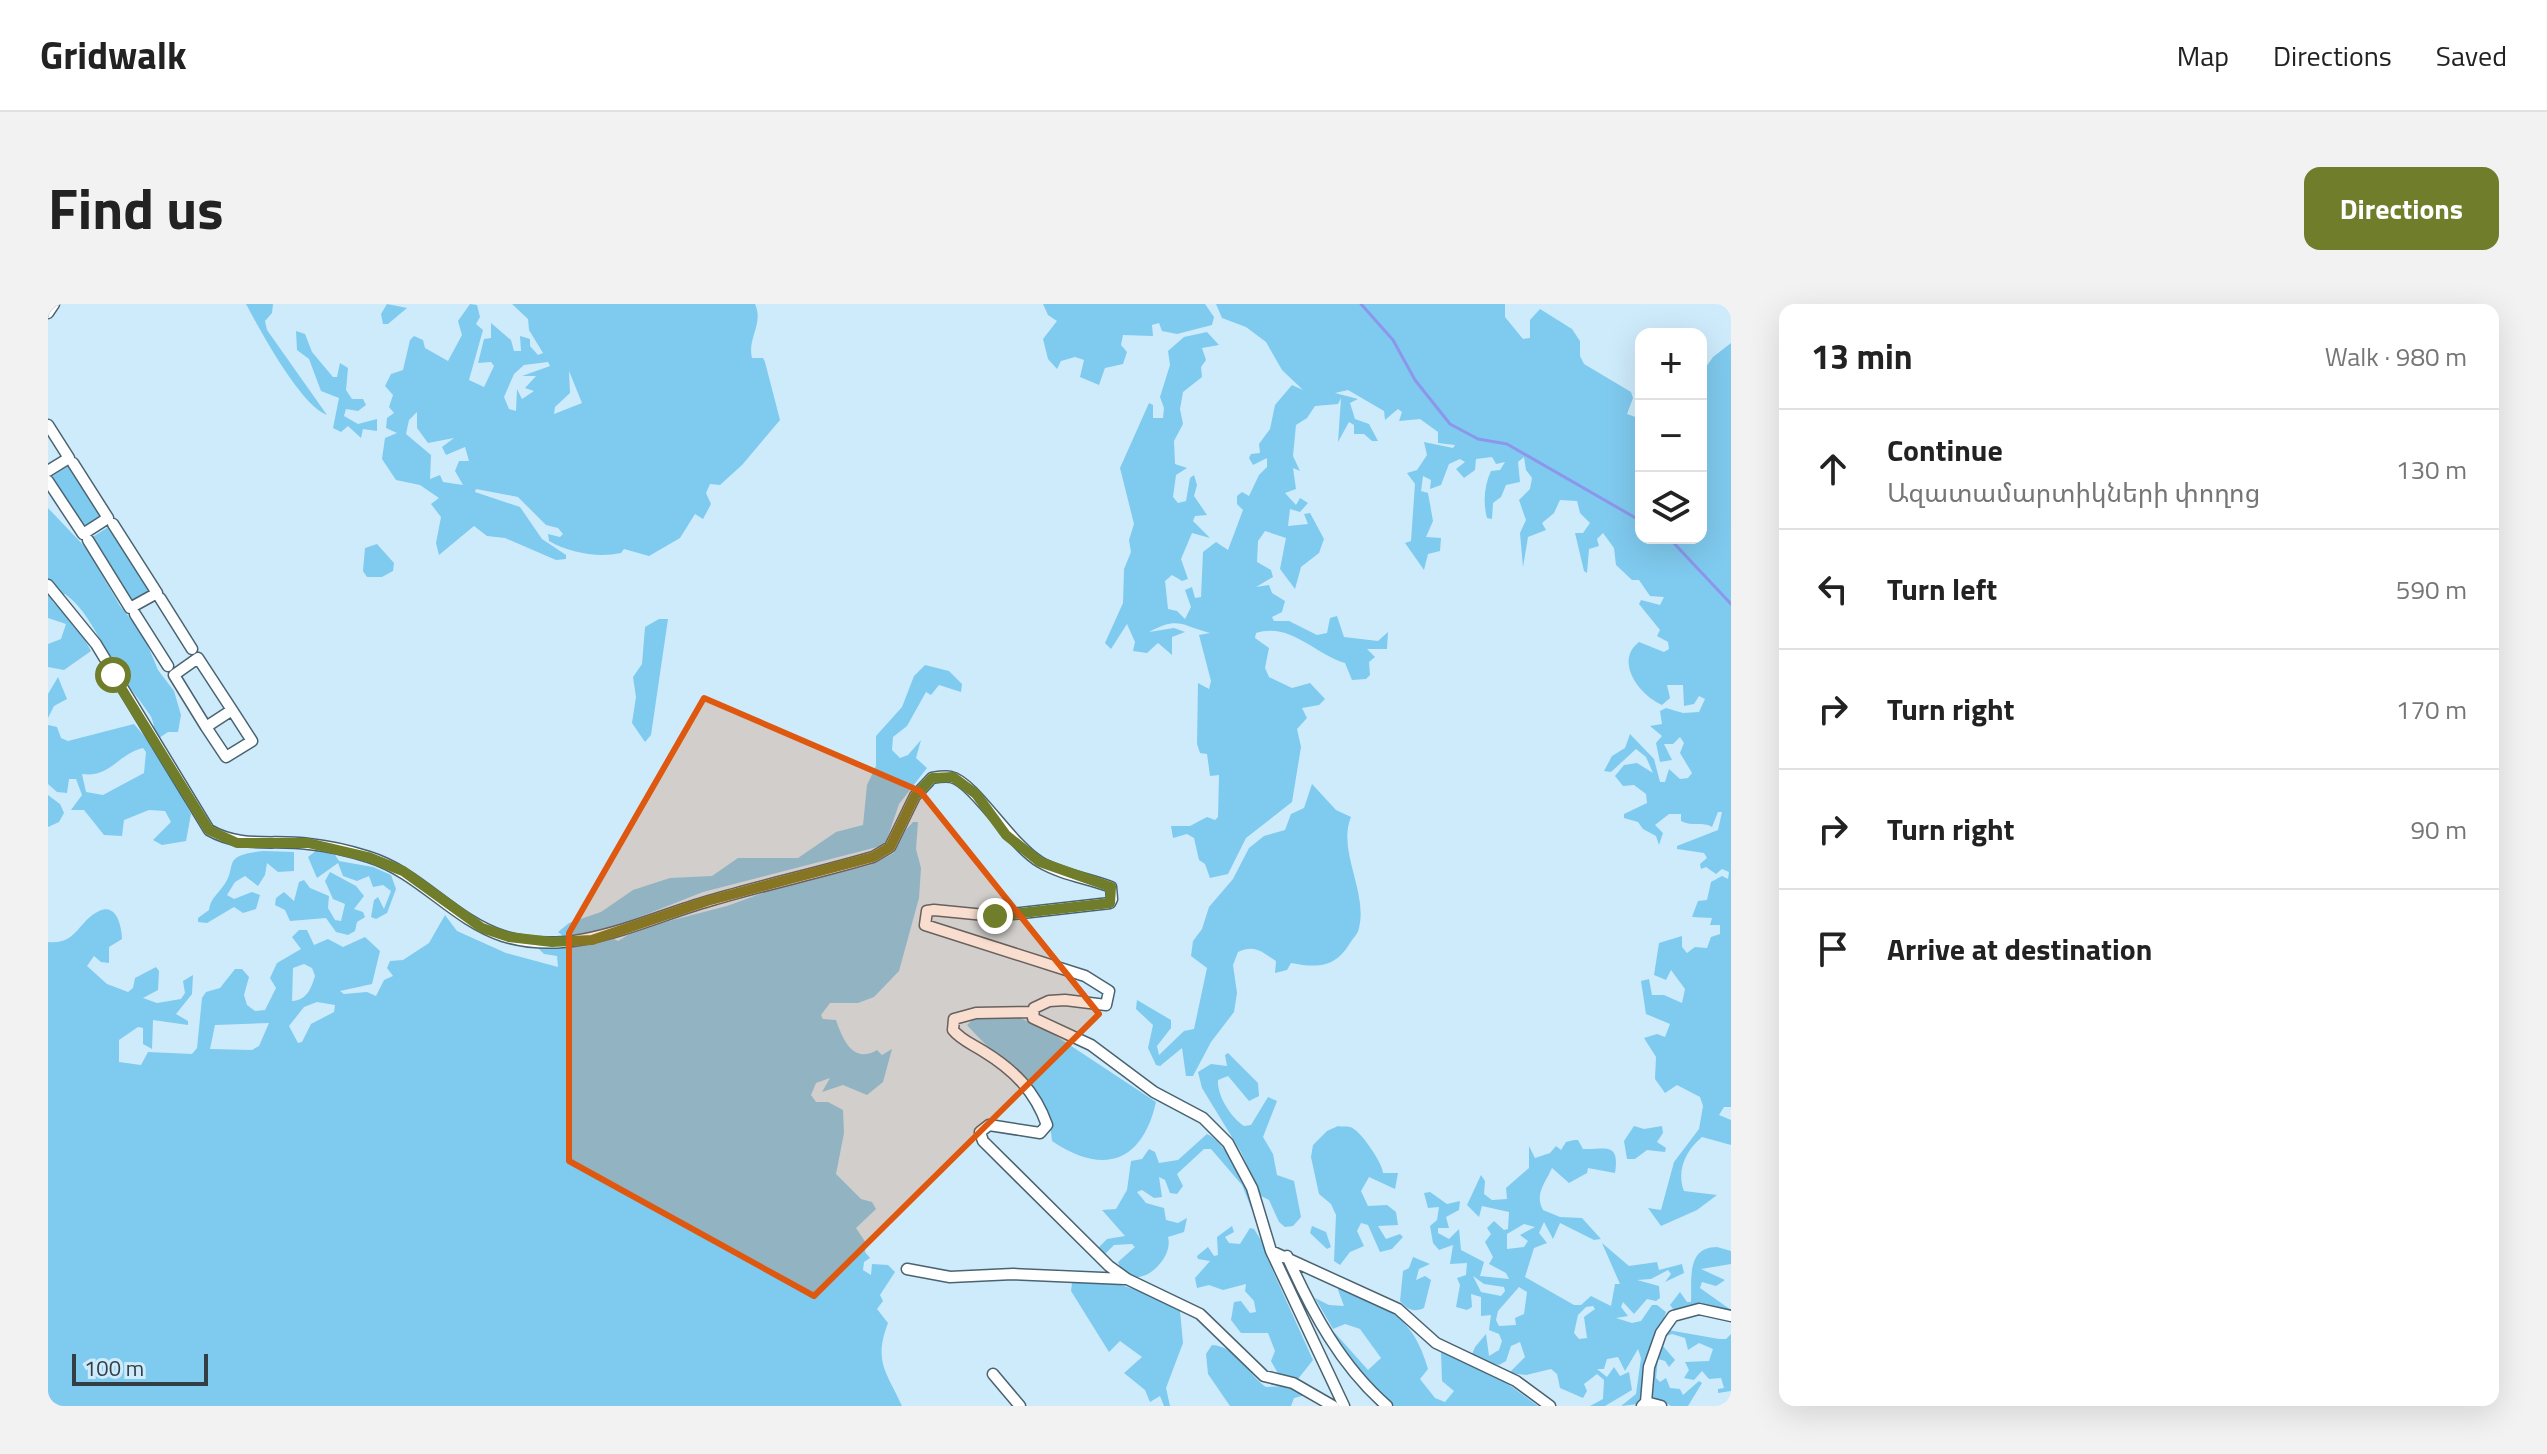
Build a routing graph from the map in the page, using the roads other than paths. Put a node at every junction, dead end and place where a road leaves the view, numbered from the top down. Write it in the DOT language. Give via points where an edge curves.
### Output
graph roads {
  1 [pos="54,304"];
  2 [pos="48,313"];
  3 [pos="48,425"];
  4 [pos="73,463"];
  5 [pos="48,471"];
  6 [pos="48,481"];
  7 [pos="113,524"];
  8 [pos="88,540"];
  9 [pos="48,585"];
  10 [pos="160,598"];
  11 [pos="135,614"];
  12 [pos="192,649"];
  13 [pos="168,666"];
  14 [pos="232,710"];
  15 [pos="206,727"];
  16 [pos="1031,1012"];
  17 [pos="1271,1251"];
  18 [pos="1287,1256"];
  19 [pos="907,1269"];
  20 [pos="1127,1279"];
  21 [pos="1731,1316"];
  22 [pos="993,1374"];
  23 [pos="1644,1404"];
  24 [pos="1020,1406"];
  25 [pos="1333,1406"];
  26 [pos="1344,1406"];
  27 [pos="1387,1406"];
  28 [pos="1550,1406"];
  29 [pos="1661,1406"];
  1 -- 2 [label="street"];
  3 -- 5 [label="street" via="69,458"];
  4 -- 6 [label="street" via="108,518 83,534"];
  7 -- 8 [label="street" via="157,593 130,608"];
  9 -- 16 [label="street" via="96,644 209,830 237,843 308,843 368,857 403,871 482,928 509,937 592,940 707,901 885,853 915,796 932,778 953,777 976,794 1006,835 1028,854 1057,871 1111,887 1110,903 1076,909 995,916 927,911 925,925 936,931 1085,976 1109,991 1106,1005 1049,1001"];
  10 -- 12 [label="street"];
  11 -- 13 [label="street"];
  14 -- 15 [label="street"];
  14 -- 15 [label="street" via="252,741 226,757"];
  14 -- 15 [label="street" via="198,658 174,675"];
  16 -- 17 [label="street" via="1038,1022 1072,1034 1154,1092 1203,1118 1228,1143 1252,1188"];
  16 -- 20 [label="street" via="954,1019 958,1036 1032,1090 1047,1125 1040,1133 989,1125 980,1132 983,1141 1086,1246"];
  17 -- 18 [label="street"];
  17 -- 26 [label="street"];
  18 -- 27 [label="street" via="1326,1336"];
  18 -- 28 [label="street" via="1398,1309 1436,1343 1516,1381"];
  19 -- 20 [label="street" via="932,1276"];
  20 -- 25 [label="street" via="1200,1314 1264,1376 1293,1383"];
  21 -- 23 [label="street" via="1699,1309 1673,1316 1654,1350"];
  22 -- 24 [label="street"];
  23 -- 29 [label="street"];
}
